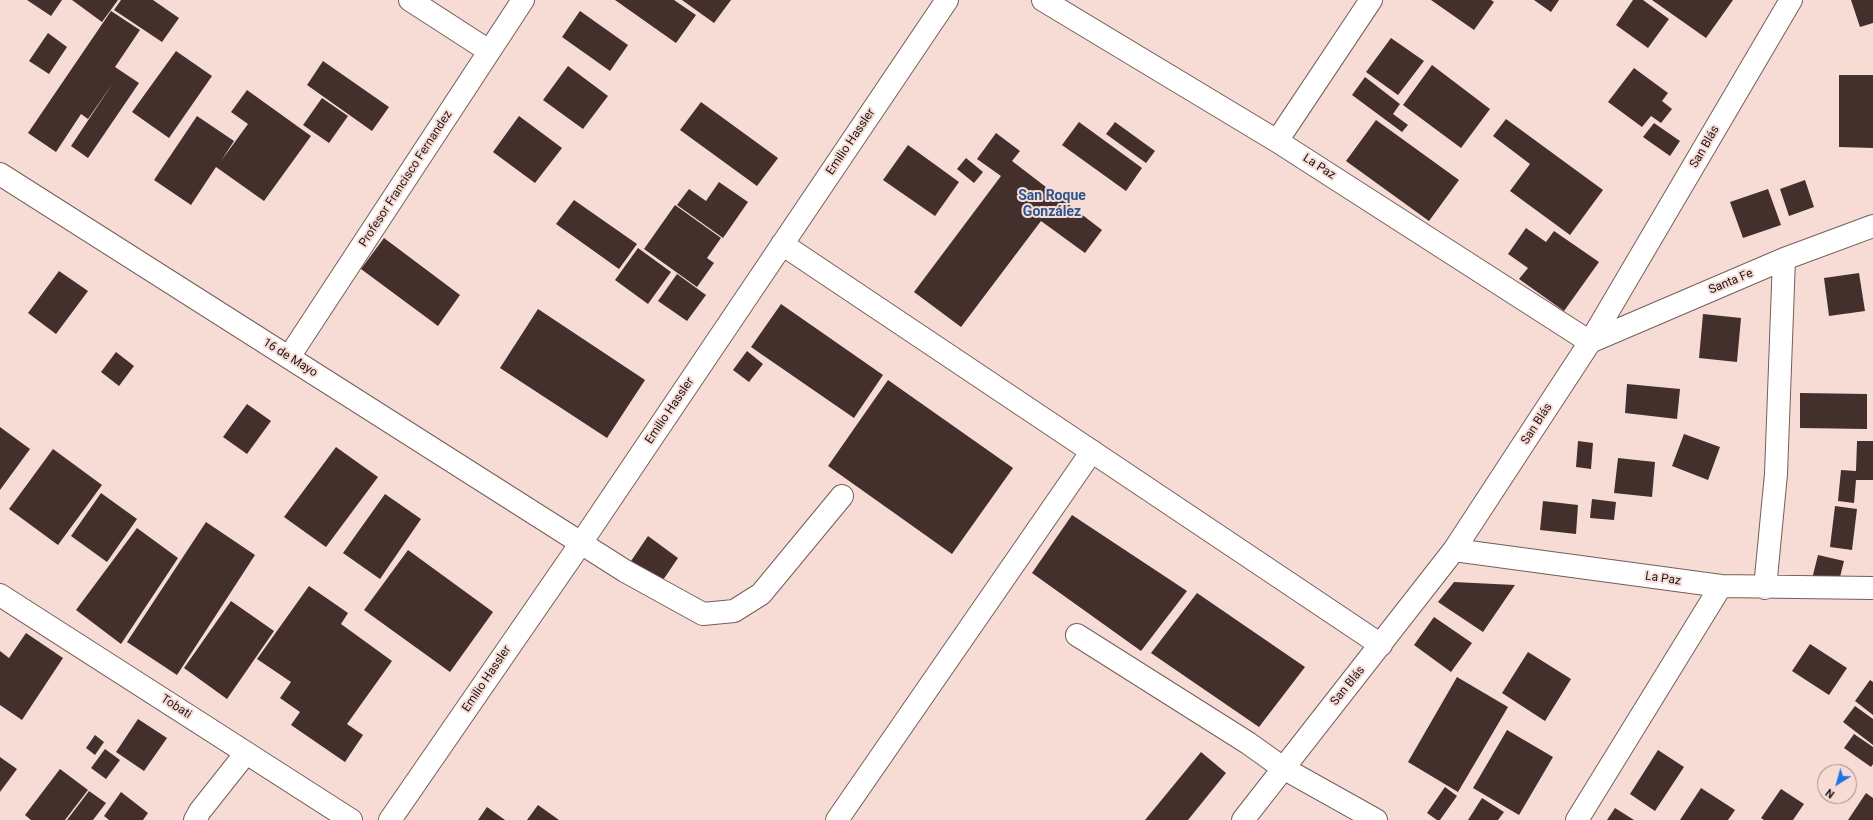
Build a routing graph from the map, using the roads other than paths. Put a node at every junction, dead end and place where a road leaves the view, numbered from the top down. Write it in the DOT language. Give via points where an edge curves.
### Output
graph roads {
  1 [pos="410,0"];
  2 [pos="523,0"];
  3 [pos="947,0"];
  4 [pos="1043,0"];
  5 [pos="1371,0"];
  6 [pos="1791,0"];
  7 [pos="489,51"];
  8 [pos="1277,141"];
  9 [pos="0,174"];
  10 [pos="1873,226"];
  11 [pos="782,244"];
  12 [pos="1784,259"];
  13 [pos="1590,342"];
  14 [pos="289,357"];
  15 [pos="1092,451"];
  16 [pos="842,496"];
  17 [pos="581,543"];
  18 [pos="1454,550"];
  19 [pos="1721,586"];
  20 [pos="1765,588"];
  21 [pos="1873,588"];
  22 [pos="0,595"];
  23 [pos="1077,635"];
  24 [pos="1381,645"];
  25 [pos="246,753"];
  26 [pos="1283,768"];
  27 [pos="195,820"];
  28 [pos="351,820"];
  29 [pos="390,820"];
  30 [pos="837,820"];
  31 [pos="1243,820"];
  32 [pos="1376,820"];
  33 [pos="1578,820"];
  1 -- 7 [label="street"];
  2 -- 7 [label="street, Profesor Francisco Fernandez"];
  3 -- 11 [label="street, Emilio Hassler"];
  4 -- 8 [label="street, La Paz"];
  5 -- 8 [label="street"];
  6 -- 13 [label="street, San Blás"];
  7 -- 14 [label="street, Profesor Francisco Fernandez"];
  8 -- 13 [label="street, La Paz"];
  9 -- 14 [label="street, 16 de Mayo"];
  10 -- 12 [label="street, Santa Fe"];
  11 -- 15 [label="street"];
  11 -- 17 [label="street, Emilio Hassler"];
  12 -- 13 [label="street, Santa Fe"];
  12 -- 20 [label="street" via="1776,474"];
  13 -- 18 [label="street, San Blás"];
  14 -- 17 [label="street, 16 de Mayo"];
  15 -- 24 [label="street"];
  15 -- 30 [label="street"];
  16 -- 17 [label="street, 16 de Mayo" via="761,594 734,611 703,614 625,571"];
  17 -- 29 [label="street, Emilio Hassler"];
  18 -- 19 [label="street, La Paz"];
  18 -- 24 [label="street, San Blás"];
  19 -- 20 [label="street, La Paz"];
  19 -- 33 [label="street"];
  20 -- 21 [label="street, La Paz"];
  22 -- 25 [label="street, Tobati"];
  23 -- 26 [label="street" via="1248,742"];
  24 -- 26 [label="street, San Blás"];
  25 -- 27 [label="street"];
  25 -- 28 [label="street, Tobati"];
  26 -- 31 [label="street, San Blás"];
  26 -- 32 [label="street"];
}
